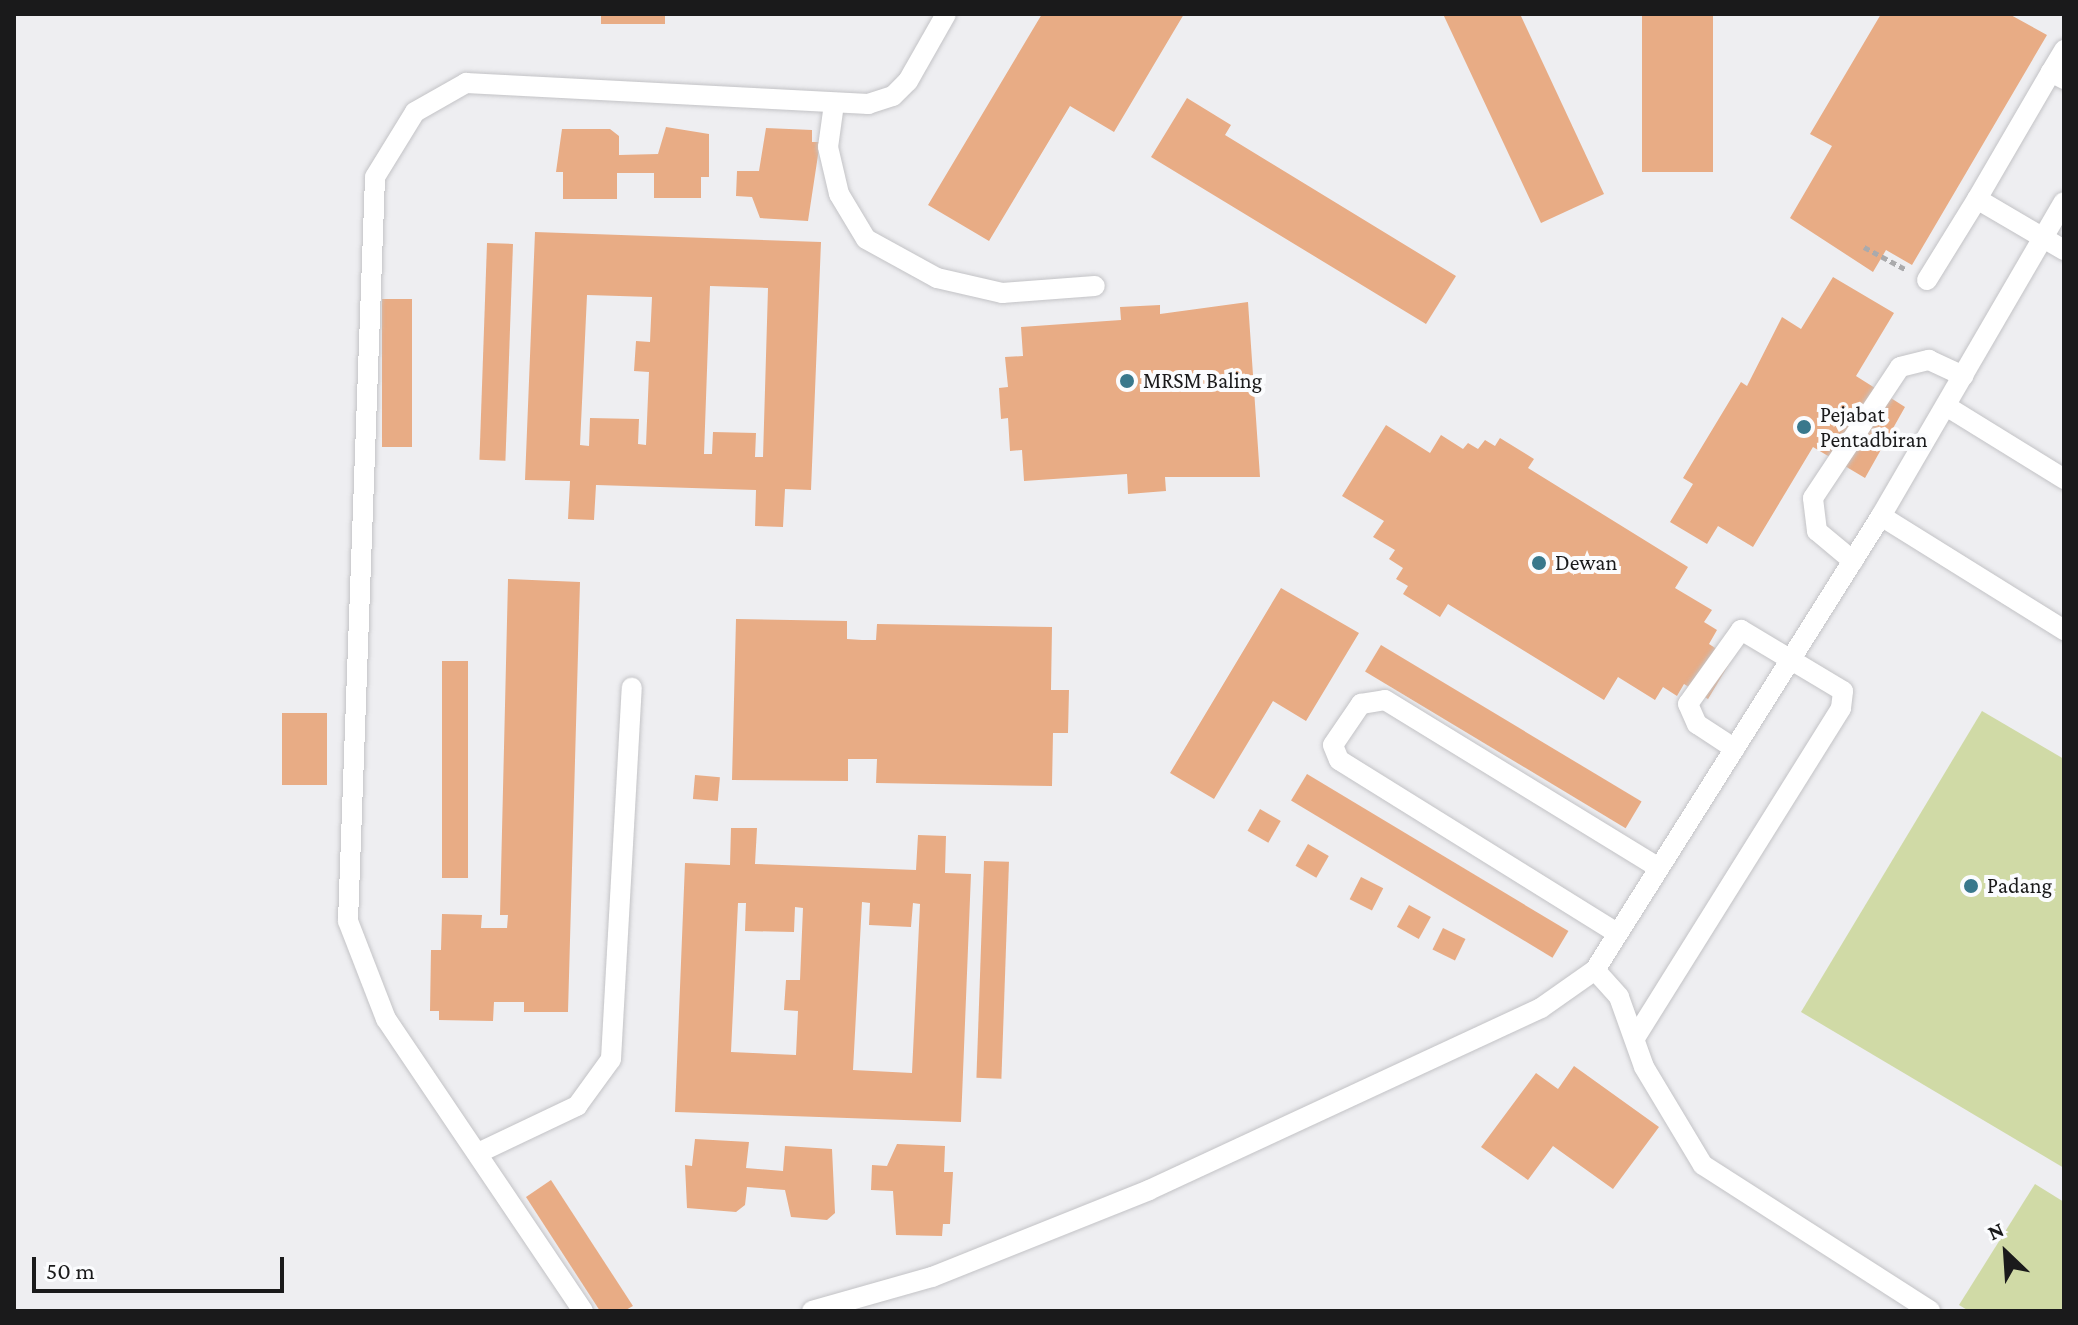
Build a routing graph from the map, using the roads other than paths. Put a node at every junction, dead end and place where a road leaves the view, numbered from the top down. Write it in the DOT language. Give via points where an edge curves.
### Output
graph roads {
  1 [pos="946,14"];
  2 [pos="2064,50"];
  3 [pos="2058,76"];
  4 [pos="834,104"];
  5 [pos="1977,199"];
  6 [pos="2064,202"];
  7 [pos="2043,237"];
  8 [pos="2064,250"];
  9 [pos="1927,280"];
  10 [pos="1095,286"];
  11 [pos="1963,376"];
  12 [pos="1946,406"];
  13 [pos="2064,479"];
  14 [pos="1881,516"];
  15 [pos="1853,561"];
  16 [pos="2064,630"];
  17 [pos="1793,659"];
  18 [pos="632,688"];
  19 [pos="1735,749"];
  20 [pos="1659,868"];
  21 [pos="1617,933"];
  22 [pos="1595,970"];
  23 [pos="1635,1038"];
  24 [pos="478,1153"];
  25 [pos="583,1311"];
  26 [pos="812,1311"];
  27 [pos="1930,1311"];
  1 -- 4 [label="lane" via="893,96"];
  2 -- 3 [label="lane"];
  3 -- 5 [label="lane"];
  4 -- 10 [label="lane" via="832,163 839,194 866,239 937,278 1002,293"];
  4 -- 24 [label="lane" via="507,80 466,83 415,112 375,177 348,921 386,1019"];
  5 -- 7 [label="lane"];
  5 -- 9 [label="lane"];
  6 -- 7 [label="lane"];
  7 -- 8 [label="lane"];
  7 -- 11 [label="lane"];
  11 -- 12 [label="lane"];
  11 -- 15 [label="lane" via="1929,360 1900,367 1813,498 1817,531"];
  12 -- 13 [label="lane"];
  12 -- 14 [label="lane"];
  14 -- 15 [label="lane"];
  14 -- 16 [label="lane"];
  15 -- 17 [label="lane"];
  17 -- 19 [label="lane"];
  17 -- 19 [label="lane" via="1754,633 1732,636 1688,704 1697,724"];
  17 -- 23 [label="lane" via="1837,684 1845,699"];
  18 -- 24 [label="lane" via="611,1059 577,1106"];
  19 -- 20 [label="lane"];
  20 -- 21 [label="lane"];
  20 -- 21 [label="lane" via="1385,700 1361,704 1333,745 1339,760"];
  21 -- 22 [label="lane"];
  22 -- 23 [label="lane" via="1619,997"];
  22 -- 26 [label="lane" via="1473,1042 1149,1190 932,1277"];
  23 -- 27 [label="lane" via="1644,1067 1703,1165"];
  24 -- 25 [label="lane"];
}
